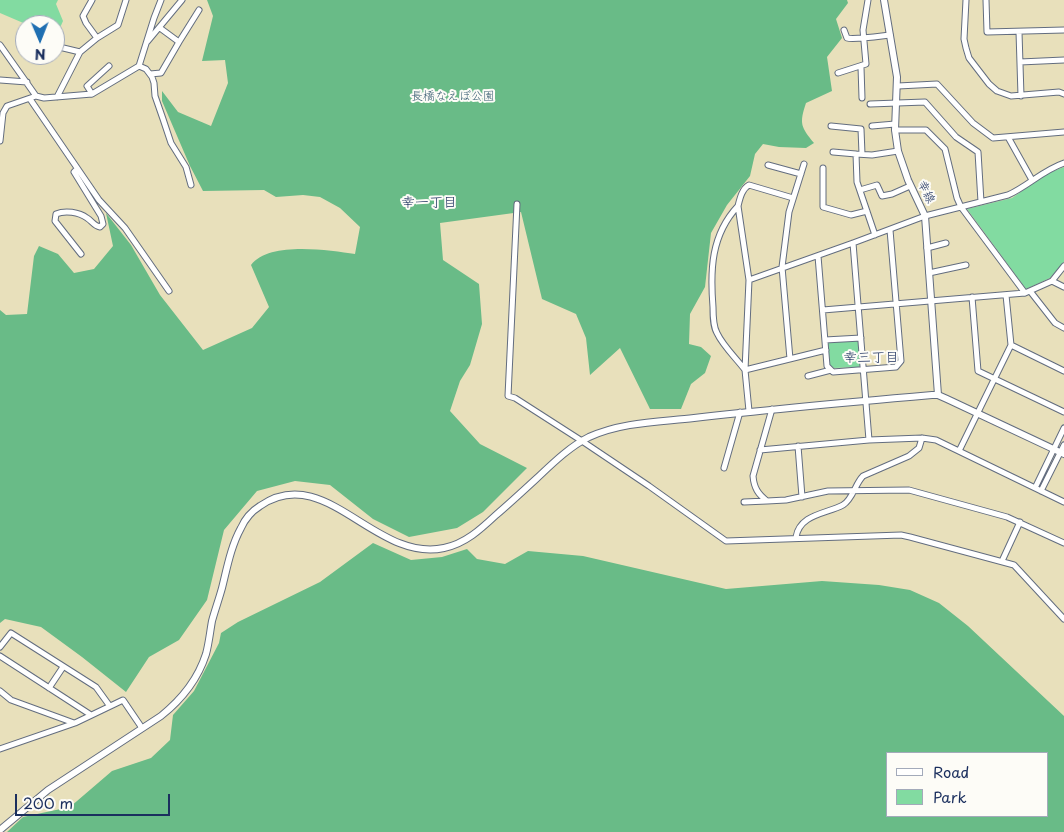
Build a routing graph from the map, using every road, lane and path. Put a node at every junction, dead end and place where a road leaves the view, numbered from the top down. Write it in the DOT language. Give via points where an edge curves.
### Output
graph roads {
  1 [pos="92,0"];
  2 [pos="126,0"];
  3 [pos="161,0"];
  4 [pos="182,0"];
  5 [pos="868,0"];
  6 [pos="884,0"];
  7 [pos="966,0"];
  8 [pos="986,0"];
  9 [pos="199,10"];
  10 [pos="160,28"];
  11 [pos="844,30"];
  12 [pos="1064,30"];
  13 [pos="1019,32"];
  14 [pos="890,36"];
  15 [pos="863,37"];
  16 [pos="97,38"];
  17 [pos="179,42"];
  18 [pos="145,44"];
  19 [pos="0,45"];
  20 [pos="65,48"];
  21 [pos="80,52"];
  22 [pos="1064,60"];
  23 [pos="1020,62"];
  24 [pos="109,66"];
  25 [pos="139,66"];
  26 [pos="860,67"];
  27 [pos="838,73"];
  28 [pos="150,74"];
  29 [pos="0,80"];
  30 [pos="27,82"];
  31 [pos="898,86"];
  32 [pos="92,94"];
  33 [pos="1064,94"];
  34 [pos="36,96"];
  35 [pos="1021,96"];
  36 [pos="58,98"];
  37 [pos="862,98"];
  38 [pos="30,99"];
  39 [pos="897,102"];
  40 [pos="870,104"];
  41 [pos="830,126"];
  42 [pos="872,126"];
  43 [pos="895,128"];
  44 [pos="1064,132"];
  45 [pos="1008,136"];
  46 [pos="0,141"];
  47 [pos="898,151"];
  48 [pos="833,152"];
  49 [pos="856,154"];
  50 [pos="862,154"];
  51 [pos="1064,163"];
  52 [pos="804,164"];
  53 [pos="768,165"];
  54 [pos="824,168"];
  55 [pos="77,169"];
  56 [pos="801,174"];
  57 [pos="1032,180"];
  58 [pos="191,185"];
  59 [pos="910,186"];
  60 [pos="860,190"];
  61 [pos="793,198"];
  62 [pos="981,202"];
  63 [pos="517,204"];
  64 [pos="738,206"];
  65 [pos="961,207"];
  66 [pos="866,210"];
  67 [pos="925,216"];
  68 [pos="890,230"];
  69 [pos="875,235"];
  70 [pos="853,243"];
  71 [pos="946,243"];
  72 [pos="927,248"];
  73 [pos="80,254"];
  74 [pos="818,256"];
  75 [pos="966,265"];
  76 [pos="1064,266"];
  77 [pos="782,268"];
  78 [pos="929,273"];
  79 [pos="749,280"];
  80 [pos="1052,281"];
  81 [pos="1064,287"];
  82 [pos="168,291"];
  83 [pos="1027,292"];
  84 [pos="1006,295"];
  85 [pos="972,297"];
  86 [pos="931,300"];
  87 [pos="896,303"];
  88 [pos="858,307"];
  89 [pos="823,310"];
  90 [pos="1064,328"];
  91 [pos="861,338"];
  92 [pos="825,340"];
  93 [pos="1011,345"];
  94 [pos="826,350"];
  95 [pos="790,359"];
  96 [pos="864,369"];
  97 [pos="745,370"];
  98 [pos="831,370"];
  99 [pos="1064,371"];
  100 [pos="808,376"];
  101 [pos="994,379"];
  102 [pos="938,395"];
  103 [pos="867,401"];
  104 [pos="772,409"];
  105 [pos="749,411"];
  106 [pos="740,412"];
  107 [pos="1064,412"];
  108 [pos="978,413"];
  109 [pos="1064,428"];
  110 [pos="922,438"];
  111 [pos="869,440"];
  112 [pos="582,441"];
  113 [pos="1064,445"];
  114 [pos="798,446"];
  115 [pos="760,450"];
  116 [pos="959,451"];
  117 [pos="1059,452"];
  118 [pos="724,468"];
  119 [pos="1035,488"];
  120 [pos="854,490"];
  121 [pos="1041,491"];
  122 [pos="802,497"];
  123 [pos="744,502"];
  124 [pos="767,502"];
  125 [pos="1064,502"];
  126 [pos="1020,522"];
  127 [pos="796,537"];
  128 [pos="1064,543"];
  129 [pos="1002,561"];
  130 [pos="1064,619"];
  131 [pos="0,647"];
  132 [pos="0,656"];
  133 [pos="64,667"];
  134 [pos="49,688"];
  135 [pos="0,691"];
  136 [pos="109,705"];
  137 [pos="91,715"];
  138 [pos="75,723"];
  139 [pos="142,728"];
  140 [pos="0,749"];
  141 [pos="0,830"];
  1 -- 16 [label="street" via="83,16"];
  2 -- 16 [label="street" via="118,25"];
  3 -- 18 [label="street"];
  4 -- 10 [label="street"];
  5 -- 15 [label="street"];
  6 -- 14 [label="street, 幸線"];
  7 -- 35 [label="street" via="964,39 969,58 997,91"];
  8 -- 13 [label="street" via="987,32"];
  9 -- 17 [label="street"];
  10 -- 17 [label="street"];
  10 -- 18 [label="street"];
  11 -- 15 [label="street" via="848,38"];
  12 -- 13 [label="street"];
  13 -- 23 [label="street"];
  14 -- 15 [label="street"];
  14 -- 31 [label="street, 幸線"];
  15 -- 26 [label="street" via="866,64"];
  16 -- 21 [label="street"];
  17 -- 28 [label="street" via="161,74"];
  18 -- 25 [label="street"];
  19 -- 30 [label="street"];
  20 -- 21 [label="street"];
  21 -- 36 [label="street"];
  22 -- 23 [label="street"];
  23 -- 35 [label="street"];
  24 -- 32 [label="street" via="87,86"];
  25 -- 28 [label="street"];
  25 -- 32 [label="street"];
  26 -- 27 [label="street"];
  26 -- 37 [label="street"];
  28 -- 58 [label="street" via="162,119 171,143 186,167"];
  29 -- 30 [label="street"];
  30 -- 34 [label="street"];
  31 -- 39 [label="street, 幸線"];
  31 -- 45 [label="street" via="937,84 973,123 993,138"];
  32 -- 36 [label="street"];
  33 -- 35 [label="street"];
  34 -- 36 [label="street"];
  34 -- 38 [label="street"];
  38 -- 46 [label="street" via="7,106 3,113"];
  38 -- 55 [label="street"];
  39 -- 40 [label="street"];
  39 -- 43 [label="street, 幸線"];
  39 -- 62 [label="street" via="925,102 956,137 978,152"];
  41 -- 50 [label="street" via="861,129"];
  42 -- 43 [label="street"];
  43 -- 47 [label="street, 幸線"];
  43 -- 65 [label="street" via="926,130 945,149"];
  44 -- 45 [label="street"];
  45 -- 57 [label="street"];
  47 -- 50 [label="street"];
  47 -- 59 [label="street, 幸線"];
  48 -- 49 [label="street"];
  49 -- 50 [label="street"];
  49 -- 60 [label="street"];
  51 -- 57 [label="street"];
  52 -- 56 [label="street"];
  53 -- 56 [label="street"];
  54 -- 66 [label="street" via="823,207 850,215"];
  55 -- 73 [label="street" via="74,172 101,216 102,224 96,226 89,218 68,212 56,214 55,222"];
  55 -- 82 [label="street" via="125,228"];
  56 -- 61 [label="street"];
  57 -- 62 [label="street" via="1008,195"];
  59 -- 60 [label="street" via="882,196 878,185"];
  59 -- 67 [label="street, 幸線"];
  60 -- 66 [label="street"];
  61 -- 64 [label="street" via="749,185"];
  61 -- 77 [label="street"];
  62 -- 65 [label="street"];
  63 -- 112 [label="street" via="508,396"];
  64 -- 79 [label="street"];
  64 -- 97 [label="street" via="719,236 712,261 711,288 714,327"];
  65 -- 67 [label="street"];
  65 -- 83 [label="street"];
  66 -- 69 [label="street"];
  67 -- 68 [label="street"];
  67 -- 72 [label="street, 幸線"];
  68 -- 69 [label="street"];
  68 -- 87 [label="street"];
  69 -- 70 [label="street"];
  70 -- 74 [label="street"];
  70 -- 88 [label="street"];
  71 -- 72 [label="street"];
  72 -- 78 [label="street, 幸線"];
  74 -- 77 [label="street"];
  74 -- 89 [label="street"];
  75 -- 78 [label="street"];
  76 -- 80 [label="street"];
  77 -- 79 [label="street"];
  77 -- 95 [label="street"];
  78 -- 86 [label="street, 幸線"];
  79 -- 97 [label="street"];
  80 -- 81 [label="street"];
  80 -- 83 [label="street"];
  83 -- 84 [label="street"];
  83 -- 90 [label="street" via="1055,323"];
  84 -- 85 [label="street"];
  84 -- 93 [label="street"];
  85 -- 86 [label="street"];
  85 -- 101 [label="street" via="978,371"];
  86 -- 87 [label="street"];
  86 -- 102 [label="street, 幸線"];
  87 -- 88 [label="street"];
  87 -- 96 [label="street" via="901,361 896,367"];
  88 -- 89 [label="street"];
  88 -- 91 [label="street"];
  89 -- 92 [label="street"];
  91 -- 92 [label="street"];
  91 -- 96 [label="street"];
  92 -- 94 [label="street"];
  93 -- 99 [label="street"];
  93 -- 101 [label="street"];
  94 -- 95 [label="street"];
  94 -- 98 [label="street" via="827,366"];
  95 -- 97 [label="street"];
  96 -- 98 [label="street"];
  96 -- 103 [label="street"];
  97 -- 105 [label="street"];
  98 -- 100 [label="street"];
  101 -- 107 [label="street"];
  101 -- 108 [label="street"];
  102 -- 103 [label="street"];
  102 -- 108 [label="street"];
  103 -- 104 [label="street"];
  103 -- 111 [label="street"];
  104 -- 105 [label="street"];
  104 -- 115 [label="street"];
  105 -- 106 [label="street"];
  106 -- 112 [label="street" via="632,425"];
  106 -- 118 [label="street"];
  108 -- 116 [label="street"];
  108 -- 117 [label="street"];
  109 -- 117 [label="street"];
  110 -- 111 [label="street"];
  110 -- 116 [label="street" via="936,440"];
  110 -- 120 [label="street" via="914,453 863,476"];
  111 -- 114 [label="street"];
  112 -- 127 [label="street" via="726,541"];
  112 -- 139 [label="street" via="468,539 445,548 422,550 400,545 312,496 289,494 258,507 236,538 205,655 197,673 178,701"];
  113 -- 117 [label="street"];
  114 -- 115 [label="street"];
  114 -- 122 [label="street"];
  115 -- 124 [label="street" via="753,484"];
  116 -- 119 [label="street"];
  117 -- 119 [label="street"];
  117 -- 121 [label="street"];
  119 -- 121 [label="street"];
  120 -- 122 [label="street" via="828,490"];
  120 -- 126 [label="street" via="909,490"];
  120 -- 127 [label="street" via="845,504 807,519"];
  121 -- 125 [label="street"];
  122 -- 124 [label="street"];
  123 -- 124 [label="street"];
  126 -- 128 [label="street"];
  126 -- 129 [label="street"];
  127 -- 129 [label="street" via="901,535"];
  129 -- 130 [label="street" via="1014,565"];
  131 -- 133 [label="street" via="11,633"];
  132 -- 134 [label="street"];
  133 -- 134 [label="street"];
  133 -- 136 [label="street" via="96,688"];
  134 -- 137 [label="street"];
  135 -- 138 [label="street" via="11,700"];
  136 -- 137 [label="street"];
  136 -- 139 [label="street" via="124,700"];
  137 -- 138 [label="street"];
  138 -- 140 [label="street"];
  139 -- 141 [label="street" via="48,790"];
}
